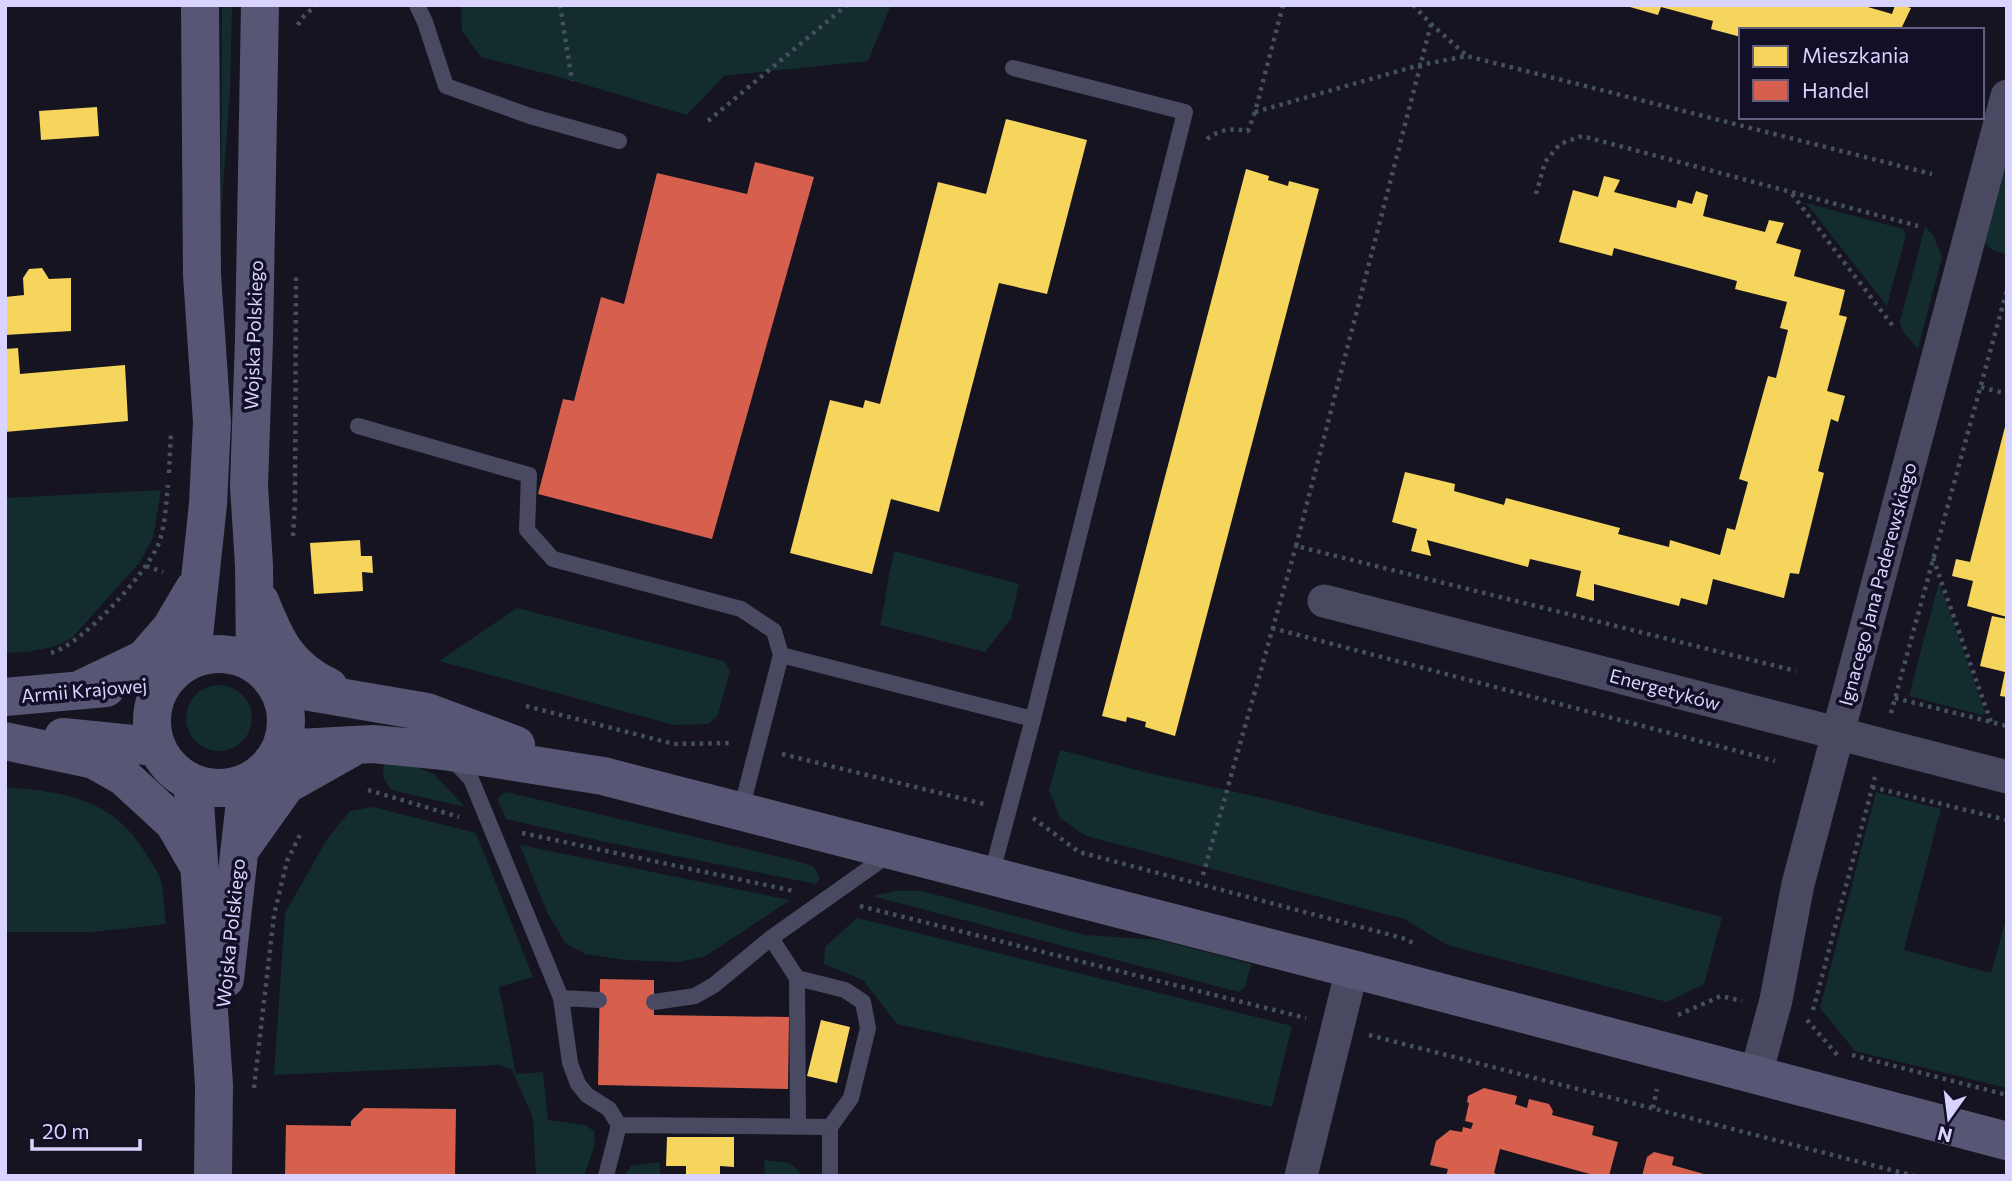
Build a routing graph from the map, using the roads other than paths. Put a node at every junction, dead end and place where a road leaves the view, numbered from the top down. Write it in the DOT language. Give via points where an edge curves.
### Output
graph roads {
  1 [pos="200,5"];
  2 [pos="260,5"];
  3 [pos="416,5"];
  4 [pos="1013,68"];
  5 [pos="2007,96"];
  6 [pos="619,141"];
  7 [pos="358,426"];
  8 [pos="200,579"];
  9 [pos="253,582"];
  10 [pos="1324,601"];
  11 [pos="781,655"];
  12 [pos="176,671"];
  13 [pos="264,672"];
  14 [pos="79,690"];
  15 [pos="5,697"];
  16 [pos="360,700"];
  17 [pos="1033,719"];
  18 [pos="1837,733"];
  19 [pos="5,740"];
  20 [pos="356,746"];
  21 [pos="157,748"];
  22 [pos="444,751"];
  23 [pos="278,754"];
  24 [pos="603,776"];
  25 [pos="2007,777"];
  26 [pos="250,781"];
  27 [pos="191,783"];
  28 [pos="741,810"];
  29 [pos="893,851"];
  30 [pos="239,852"];
  31 [pos="199,866"];
  32 [pos="991,876"];
  33 [pos="771,938"];
  34 [pos="1352,969"];
  35 [pos="797,978"];
  36 [pos="561,998"];
  37 [pos="599,1000"];
  38 [pos="654,1002"];
  39 [pos="1756,1074"];
  40 [pos="214,1085"];
  41 [pos="619,1125"];
  42 [pos="798,1127"];
  43 [pos="830,1127"];
  44 [pos="2007,1141"];
  45 [pos="213,1176"];
  46 [pos="607,1176"];
  47 [pos="830,1176"];
  48 [pos="1301,1176"];
  1 -- 8 [label="street, Wojska Polskiego" via="202,275 212,422"];
  2 -- 9 [label="street, Wojska Polskiego" via="248,486"];
  3 -- 6 [label="lane" via="446,86"];
  4 -- 17 [label="lane" via="1185,112"];
  5 -- 18 [label="street, Ignacego Jana Paderewskiego"];
  7 -- 11 [label="lane" via="529,475 527,530 553,559 741,609 774,631"];
  8 -- 12 [label="street, Wojska Polskiego"];
  8 -- 14 [label="street" via="172,628 144,659"];
  9 -- 13 [label="street, Wojska Polskiego"];
  9 -- 16 [label="street" via="286,654 309,678"];
  10 -- 18 [label="street, Energetyków"];
  11 -- 17 [label="lane"];
  11 -- 28 [label="lane"];
  12 -- 13 [label="street" via="211,654 234,655"];
  12 -- 14 [label="street, Armii Krajowej"];
  12 -- 21 [label="street" via="154,703 152,726"];
  13 -- 16 [label="street" via="304,691"];
  13 -- 23 [label="street" via="282,696 286,715"];
  14 -- 15 [label="street, Armii Krajowej"];
  16 -- 24 [label="street" via="426,712"];
  17 -- 32 [label="lane"];
  18 -- 25 [label="street, Energetyków"];
  18 -- 39 [label="street, Ignacego Jana Paderewskiego"];
  19 -- 21 [label="street" via="81,737"];
  19 -- 31 [label="street" via="94,760 124,777 174,823"];
  20 -- 22 [label="street"];
  20 -- 23 [label="street" via="298,748"];
  20 -- 30 [label="street" via="286,785"];
  21 -- 27 [label="street" via="177,774"];
  22 -- 24 [label="street"];
  22 -- 36 [label="lane" via="471,779"];
  23 -- 26 [label="street"];
  24 -- 28 [label="street"];
  26 -- 27 [label="street" via="231,788"];
  26 -- 30 [label="street, Wojska Polskiego"];
  27 -- 31 [label="street, Wojska Polskiego"];
  28 -- 29 [label="street"];
  29 -- 32 [label="street"];
  29 -- 33 [label="lane"];
  30 -- 40 [label="street, Wojska Polskiego"];
  31 -- 40 [label="street, Wojska Polskiego"];
  32 -- 34 [label="street"];
  33 -- 35 [label="lane"];
  33 -- 38 [label="lane" via="695,996"];
  34 -- 39 [label="street"];
  34 -- 48 [label="street"];
  35 -- 42 [label="lane"];
  35 -- 43 [label="lane" via="845,990 863,1002 868,1028 851,1098"];
  36 -- 37 [label="lane"];
  36 -- 41 [label="lane" via="570,1063 578,1084 609,1110"];
  39 -- 44 [label="street"];
  40 -- 45 [label="street, Wojska Polskiego"];
  41 -- 42 [label="lane"];
  41 -- 46 [label="lane"];
  42 -- 43 [label="lane"];
  43 -- 47 [label="lane"];
}
